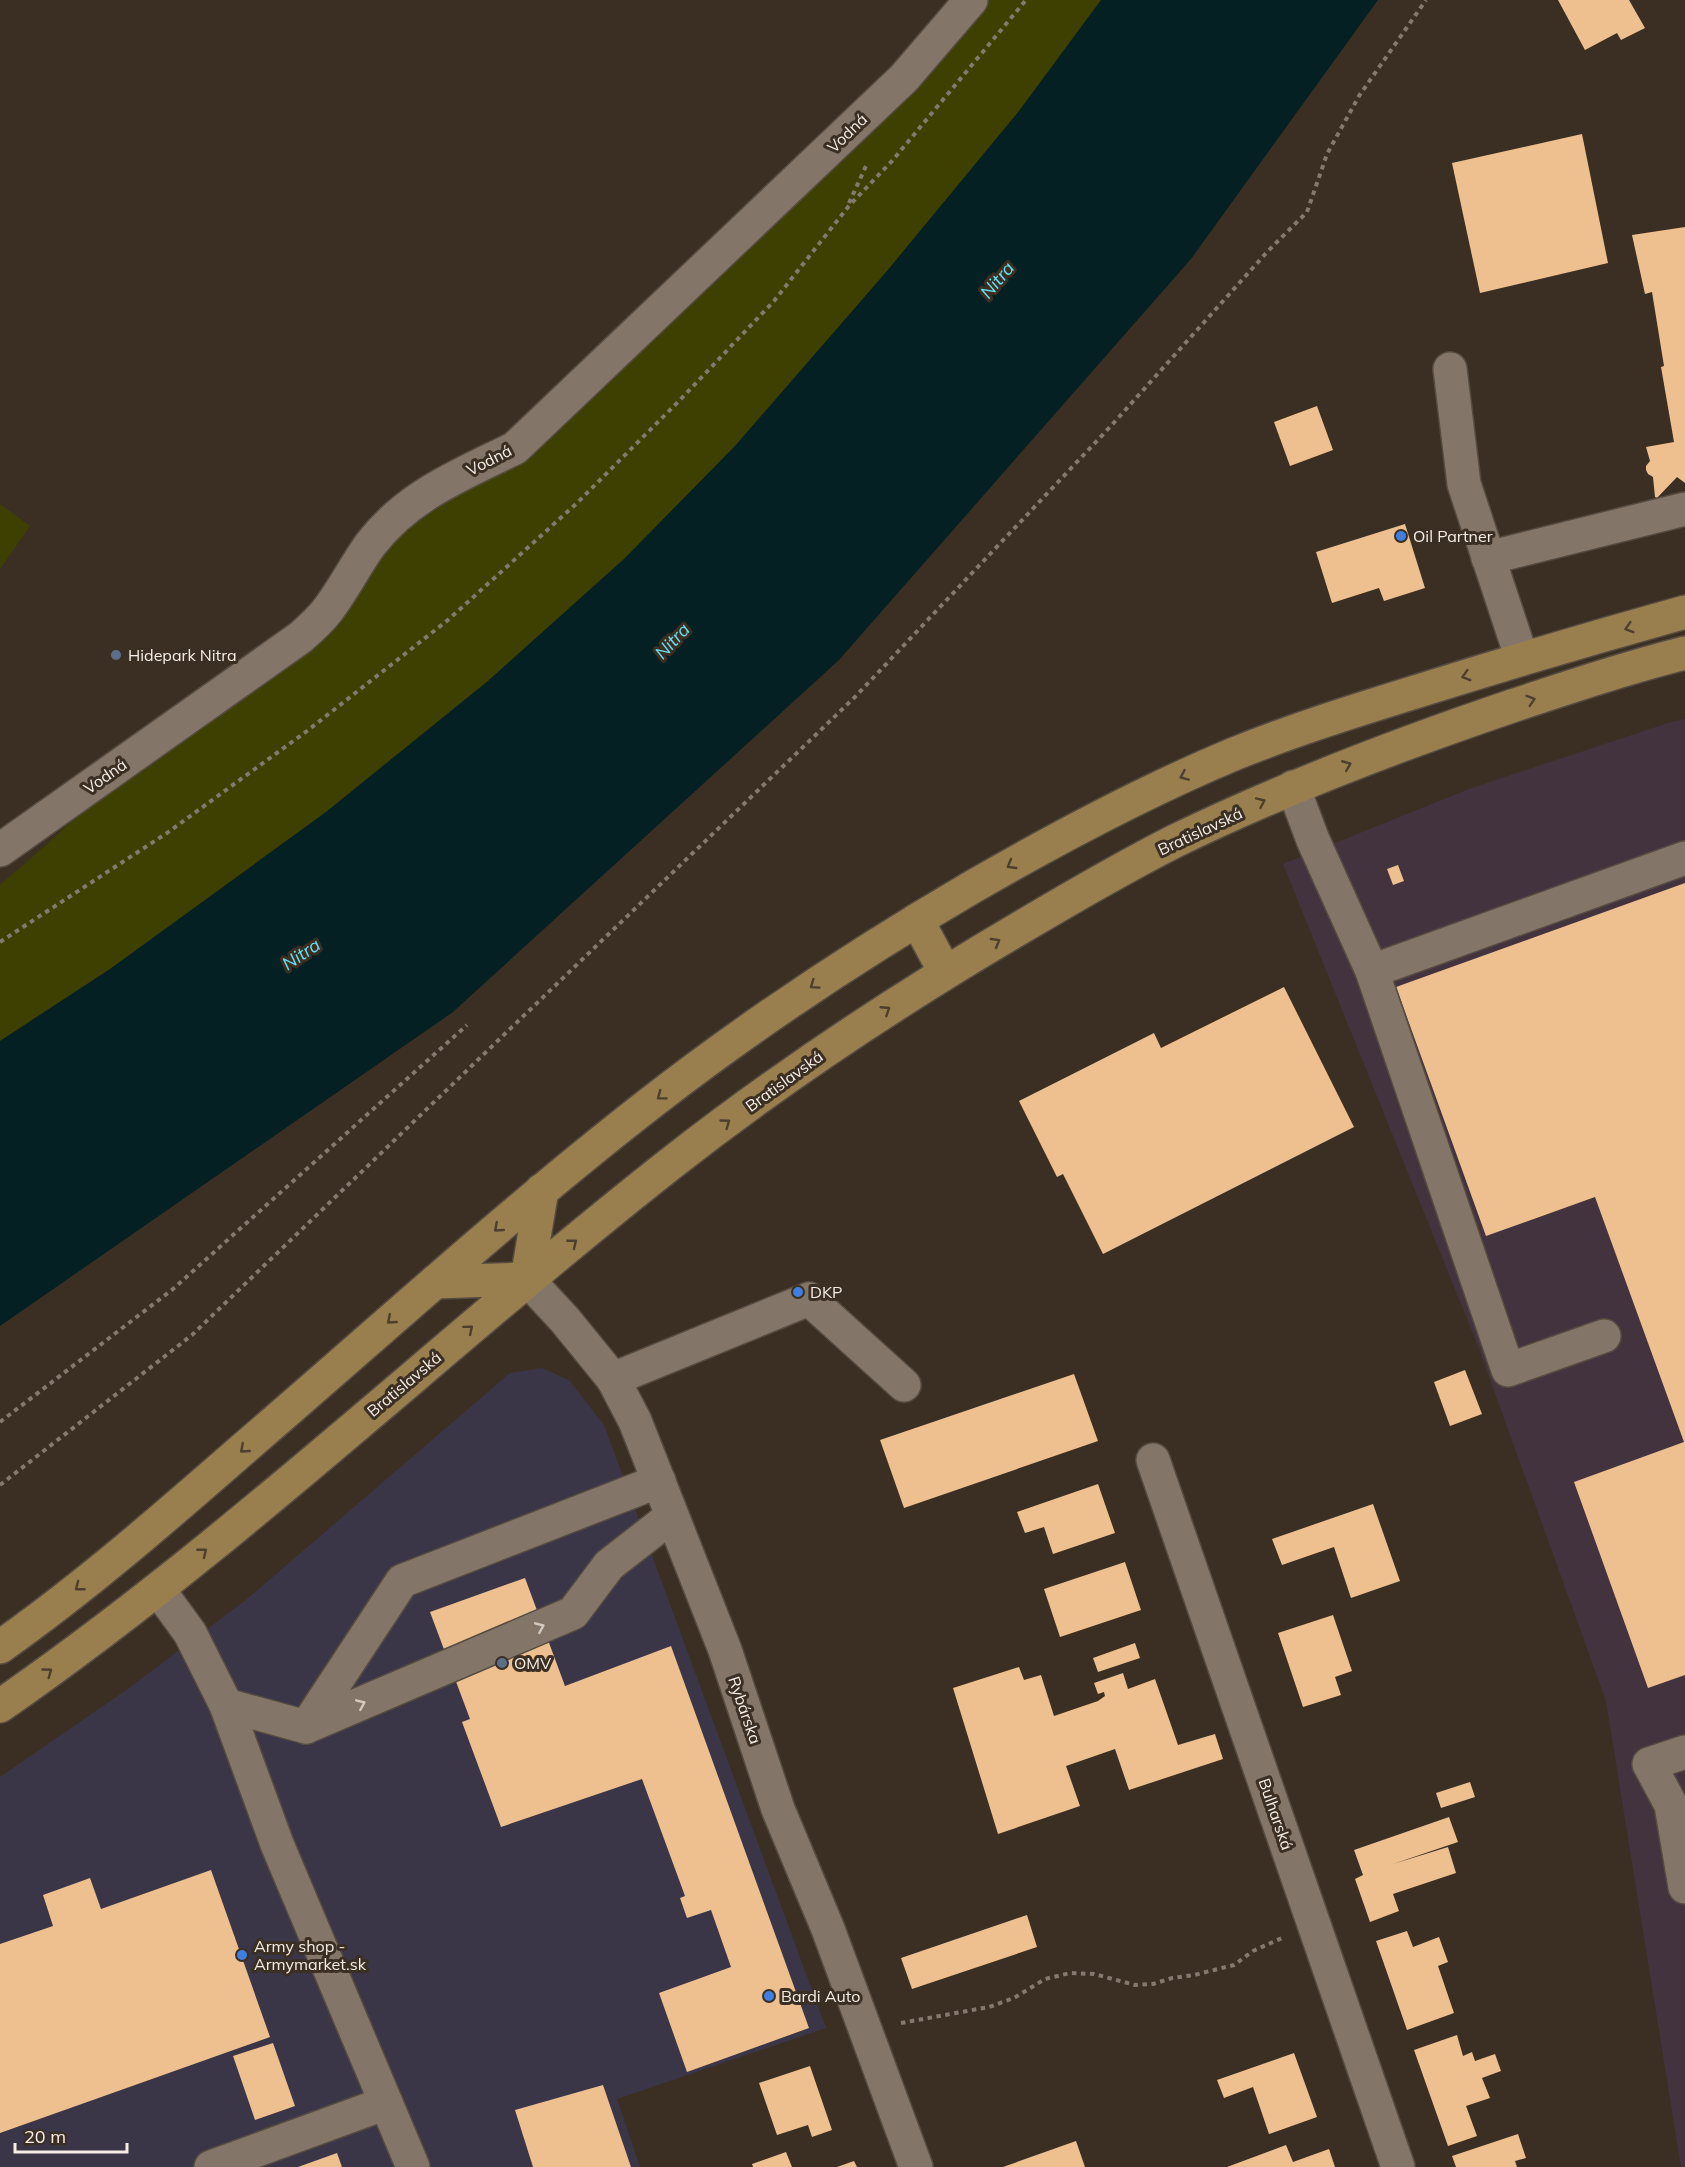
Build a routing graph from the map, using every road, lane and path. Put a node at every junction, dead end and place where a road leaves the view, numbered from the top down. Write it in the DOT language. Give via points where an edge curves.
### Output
graph roads {
  1 [pos="971,0"];
  2 [pos="1026,0"];
  3 [pos="1426,0"];
  4 [pos="1450,369"];
  5 [pos="1685,509"];
  6 [pos="1488,558"];
  7 [pos="1685,612"];
  8 [pos="1685,653"];
  9 [pos="1522,659"];
  10 [pos="1293,787"];
  11 [pos="0,850"];
  12 [pos="1685,858"];
  13 [pos="916,920"];
  14 [pos="0,942"];
  15 [pos="1371,971"];
  16 [pos="945,972"];
  17 [pos="467,1026"];
  18 [pos="542,1190"];
  19 [pos="527,1279"];
  20 [pos="435,1282"];
  21 [pos="1604,1336"];
  22 [pos="613,1379"];
  23 [pos="904,1385"];
  24 [pos="0,1422"];
  25 [pos="1153,1460"];
  26 [pos="659,1481"];
  27 [pos="0,1485"];
  28 [pos="672,1516"];
  29 [pos="126,1551"];
  30 [pos="158,1589"];
  31 [pos="0,1647"];
  32 [pos="0,1706"];
  33 [pos="226,1706"];
  34 [pos="306,1727"];
  35 [pos="1685,1752"];
  36 [pos="1685,1887"];
  37 [pos="1315,1926"];
  38 [pos="866,2033"];
  39 [pos="386,2103"];
  40 [pos="212,2167"];
  41 [pos="413,2167"];
  42 [pos="916,2167"];
  43 [pos="1398,2167"];
  1 -- 11 [label="street, Vodná" via="904,78 514,448 441,483 395,518 371,545 326,613 301,637"];
  2 -- 14 [label="path" via="892,162 848,207 774,302 576,504 448,620 307,731 167,833"];
  3 -- 27 [label="path" via="1359,96 1327,154 1307,212 855,697 192,1335"];
  4 -- 6 [label="street" via="1464,484"];
  5 -- 6 [label="street"];
  6 -- 9 [label="street"];
  7 -- 9 [label="main road, one-way"];
  10 -- 8 [label="main road, Bratislavská, one-way" via="1444,729"];
  9 -- 13 [label="main road, one-way" via="1354,711 1238,753 1068,832"];
  10 -- 15 [label="street"];
  16 -- 10 [label="main road, Bratislavská, one-way" via="1154,852"];
  12 -- 15 [label="street"];
  13 -- 16 [label="main road"];
  13 -- 18 [label="main road, one-way" via="741,1035"];
  15 -- 21 [label="street" via="1508,1370"];
  19 -- 16 [label="main road, Bratislavská, one-way" via="696,1145 850,1034"];
  17 -- 24 [label="path" via="173,1289"];
  18 -- 19 [label="main road"];
  18 -- 20 [label="main road, one-way"];
  19 -- 20 [label="main road"];
  19 -- 22 [label="street, Rybárska"];
  30 -- 19 [label="main road, Bratislavská, one-way"];
  20 -- 29 [label="main road, one-way"];
  22 -- 23 [label="street" via="809,1299"];
  22 -- 26 [label="street, Rybárska" via="635,1420"];
  25 -- 37 [label="street, Bulharská"];
  26 -- 28 [label="street, Rybárska"];
  26 -- 34 [label="street" via="402,1581"];
  34 -- 28 [label="street, one-way" via="573,1613 609,1565"];
  28 -- 38 [label="street, Rybárska" via="724,1650 778,1809"];
  29 -- 30 [label="main road"];
  29 -- 31 [label="main road, one-way"];
  32 -- 30 [label="main road, Bratislavská, one-way"];
  30 -- 33 [label="street" via="190,1634"];
  33 -- 34 [label="street"];
  33 -- 39 [label="street" via="277,1844"];
  35 -- 36 [label="street" via="1649,1764 1671,1805"];
  37 -- 38 [label="path" via="1253,1951 1234,1965 1194,1975 1135,1985 1094,1974 1070,1973 1046,1979 1014,1998 988,2007"];
  37 -- 43 [label="street, Bulharská"];
  38 -- 42 [label="street, Rybárska"];
  39 -- 40 [label="street"];
  39 -- 41 [label="street"];
}
